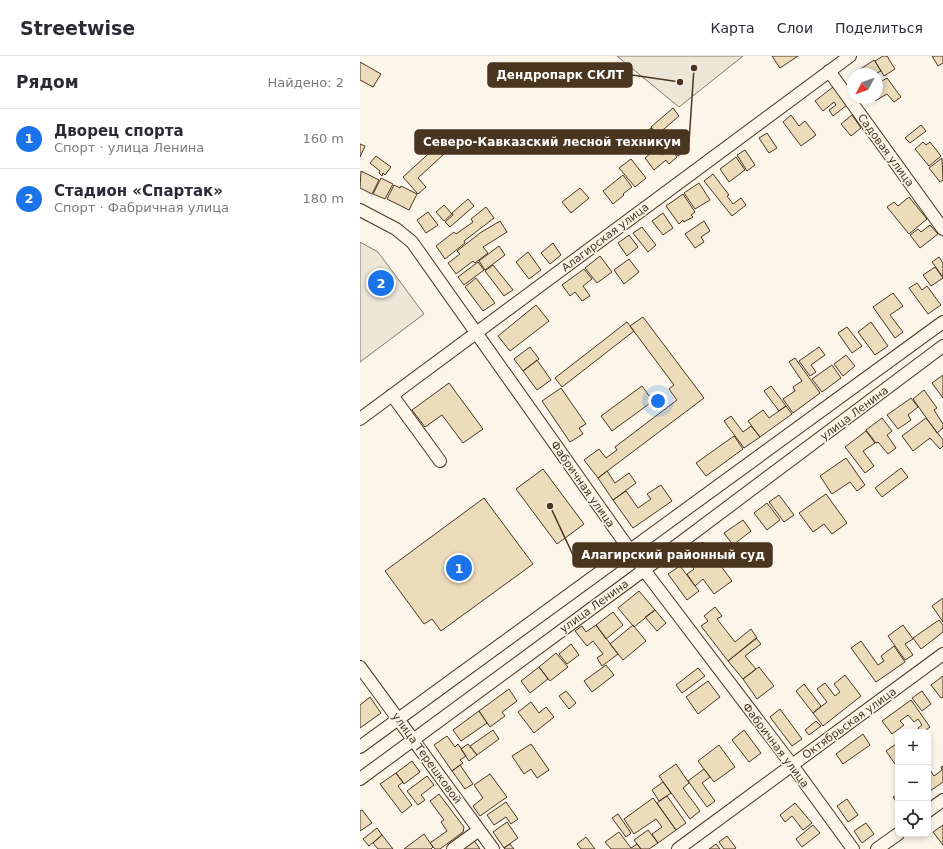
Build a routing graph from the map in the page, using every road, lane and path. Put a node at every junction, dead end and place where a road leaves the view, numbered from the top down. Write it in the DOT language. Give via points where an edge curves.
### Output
graph roads {
  1 [pos="850,56"];
  2 [pos="829,71"];
  3 [pos="360,210"];
  4 [pos="943,229"];
  5 [pos="943,322"];
  6 [pos="477,333"];
  7 [pos="943,346"];
  8 [pos="392,395"];
  9 [pos="360,419"];
  10 [pos="440,460"];
  11 [pos="630,550"];
  12 [pos="644,570"];
  13 [pos="943,654"];
  14 [pos="360,667"];
  15 [pos="399,719"];
  16 [pos="414,739"];
  17 [pos="360,747"];
  18 [pos="792,766"];
  19 [pos="360,779"];
  20 [pos="943,800"];
  21 [pos="931,809"];
  22 [pos="479,830"];
  23 [pos="895,836"];
  24 [pos="453,849"];
  25 [pos="492,849"];
  26 [pos="678,849"];
  27 [pos="853,849"];
  28 [pos="877,849"];
  1 -- 2 [label="street, Алагирская улица"];
  2 -- 4 [label="street, Садовая улица"];
  2 -- 6 [label="street, Алагирская улица"];
  3 -- 6 [label="street, Фабричная улица" via="396,229 412,242"];
  5 -- 11 [label="street, улица Ленина"];
  6 -- 8 [label="street, Алагирская улица"];
  6 -- 11 [label="street, Фабричная улица"];
  7 -- 12 [label="street, улица Ленина"];
  8 -- 9 [label="street, Алагирская улица"];
  8 -- 10 [label="street"];
  11 -- 12 [label="street, Фабричная улица"];
  11 -- 15 [label="street, улица Ленина"];
  12 -- 16 [label="street, улица Ленина"];
  12 -- 18 [label="street, Фабричная улица"];
  13 -- 18 [label="street, Октябрьская улица"];
  14 -- 15 [label="street, улица Терешковой"];
  15 -- 16 [label="street, улица Терешковой"];
  15 -- 17 [label="street, улица Ленина"];
  16 -- 19 [label="street, улица Ленина"];
  16 -- 22 [label="street, улица Терешковой"];
  18 -- 26 [label="street, Октябрьская улица"];
  18 -- 27 [label="street, Фабричная улица"];
  20 -- 21 [label="street"];
  22 -- 24 [label="street"];
  22 -- 25 [label="street, улица Терешковой"];
  23 -- 28 [label="street"];
}
